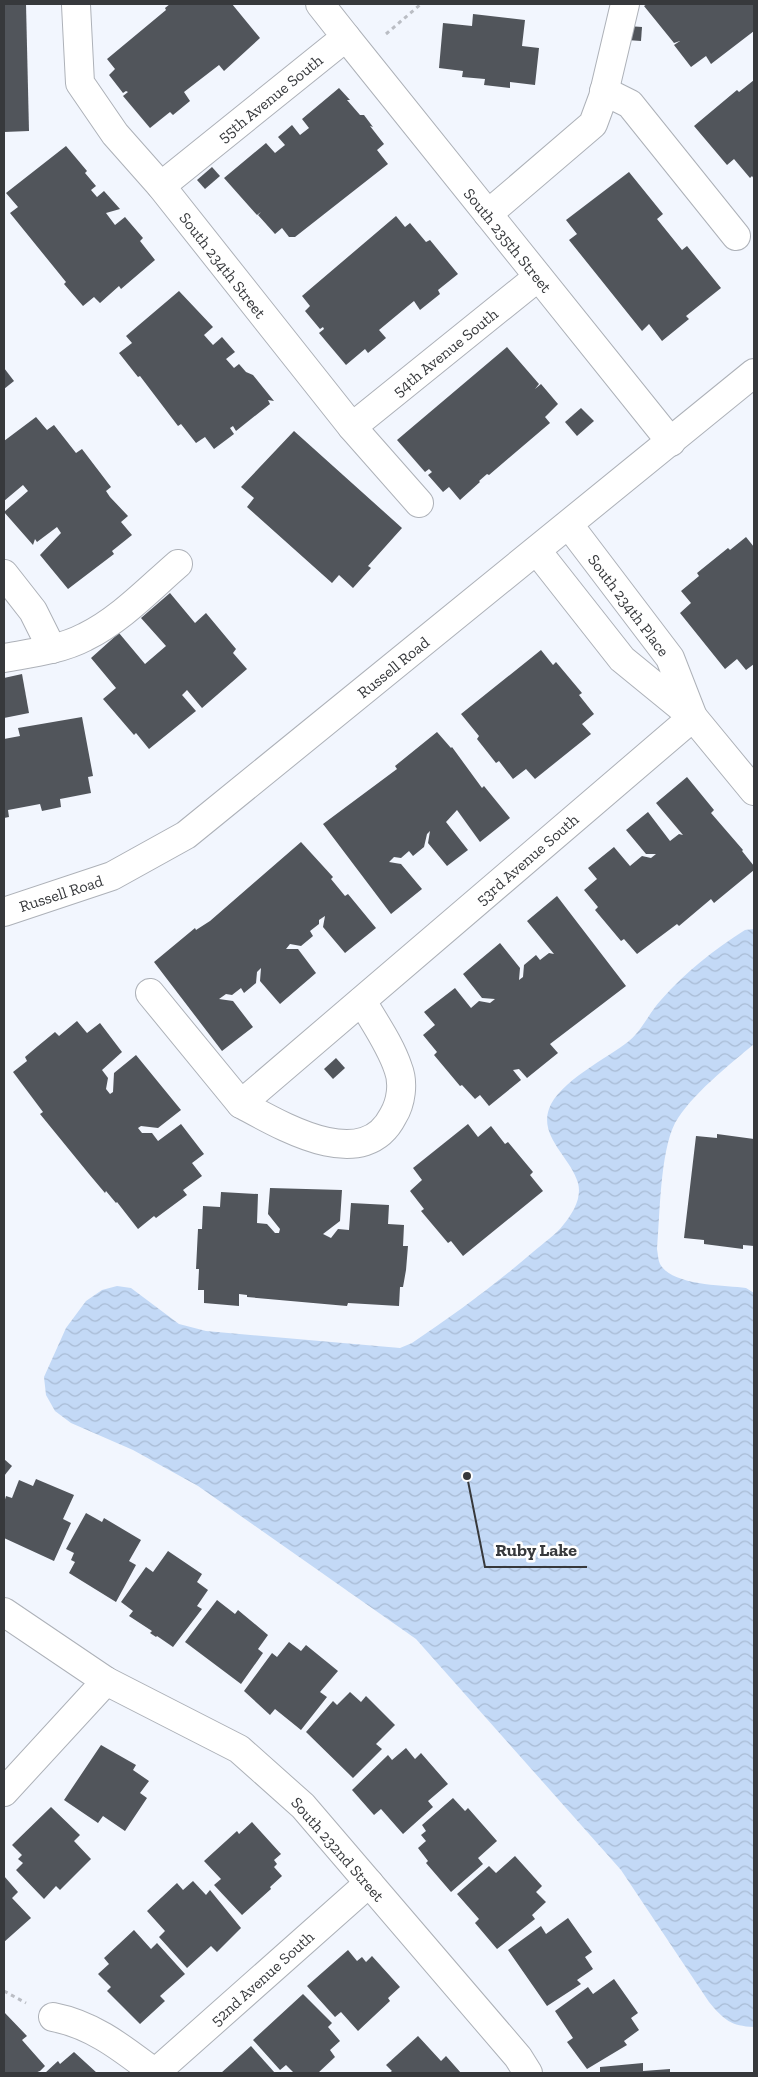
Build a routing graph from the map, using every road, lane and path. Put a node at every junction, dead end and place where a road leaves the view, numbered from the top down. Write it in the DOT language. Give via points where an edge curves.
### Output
graph roads {
  1 [pos="320,4"];
  2 [pos="421,4"];
  3 [pos="625,4"];
  4 [pos="76,5"];
  5 [pos="353,47"];
  6 [pos="604,91"];
  7 [pos="161,186"];
  8 [pos="488,214"];
  9 [pos="736,236"];
  10 [pos="538,277"];
  11 [pos="754,373"];
  12 [pos="352,427"];
  13 [pos="671,442"];
  14 [pos="419,503"];
  15 [pos="568,525"];
  16 [pos="537,551"];
  17 [pos="178,564"];
  18 [pos="4,574"];
  19 [pos="52,649"];
  20 [pos="4,658"];
  21 [pos="692,717"];
  22 [pos="754,791"];
  23 [pos="4,912"];
  24 [pos="150,993"];
  25 [pos="362,1001"];
  26 [pos="241,1104"];
  27 [pos="4,1612"];
  28 [pos="106,1681"];
  29 [pos="4,1792"];
  30 [pos="369,1883"];
  31 [pos="53,2017"];
  32 [pos="155,2073"];
  33 [pos="528,2073"];
  1 -- 5 [label="street"];
  2 -- 5 [label="path"];
  3 -- 6 [label="street"];
  4 -- 7 [label="street, South 234th Street" via="80,83 115,134"];
  5 -- 7 [label="street, 55th Avenue South"];
  5 -- 8 [label="street, South 235th Street"];
  6 -- 8 [label="street" via="593,124"];
  6 -- 9 [label="street" via="630,104"];
  7 -- 12 [label="street, South 234th Street"];
  8 -- 10 [label="street, South 235th Street"];
  10 -- 12 [label="street, 54th Avenue South"];
  10 -- 13 [label="street, South 235th Street"];
  11 -- 13 [label="street, Russell Road"];
  12 -- 14 [label="street, South 234th Street"];
  13 -- 15 [label="street, Russell Road"];
  15 -- 16 [label="street, Russell Road"];
  15 -- 21 [label="street, South 234th Place" via="670,658"];
  16 -- 21 [label="street, South 234th Place" via="622,659"];
  16 -- 23 [label="street, Russell Road" via="186,835 112,876"];
  17 -- 19 [label="street" via="85,638"];
  18 -- 19 [label="street" via="33,611"];
  19 -- 20 [label="street"];
  21 -- 22 [label="street, South 234th Place"];
  21 -- 25 [label="street, 53rd Avenue South"];
  24 -- 26 [label="street"];
  25 -- 26 [label="street, 53rd Avenue South"];
  25 -- 26 [label="street" via="391,1051 401,1081 396,1112 388,1128 372,1141 354,1144 325,1141 290,1130"];
  27 -- 28 [label="street, South 232nd Street"];
  28 -- 29 [label="street"];
  28 -- 30 [label="street, South 232nd Street" via="239,1749 303,1806"];
  30 -- 32 [label="street, 52nd Avenue South"];
  30 -- 33 [label="street, South 232nd Street"];
  31 -- 32 [label="street, 52nd Avenue South" via="74,2021 94,2030"];
}
